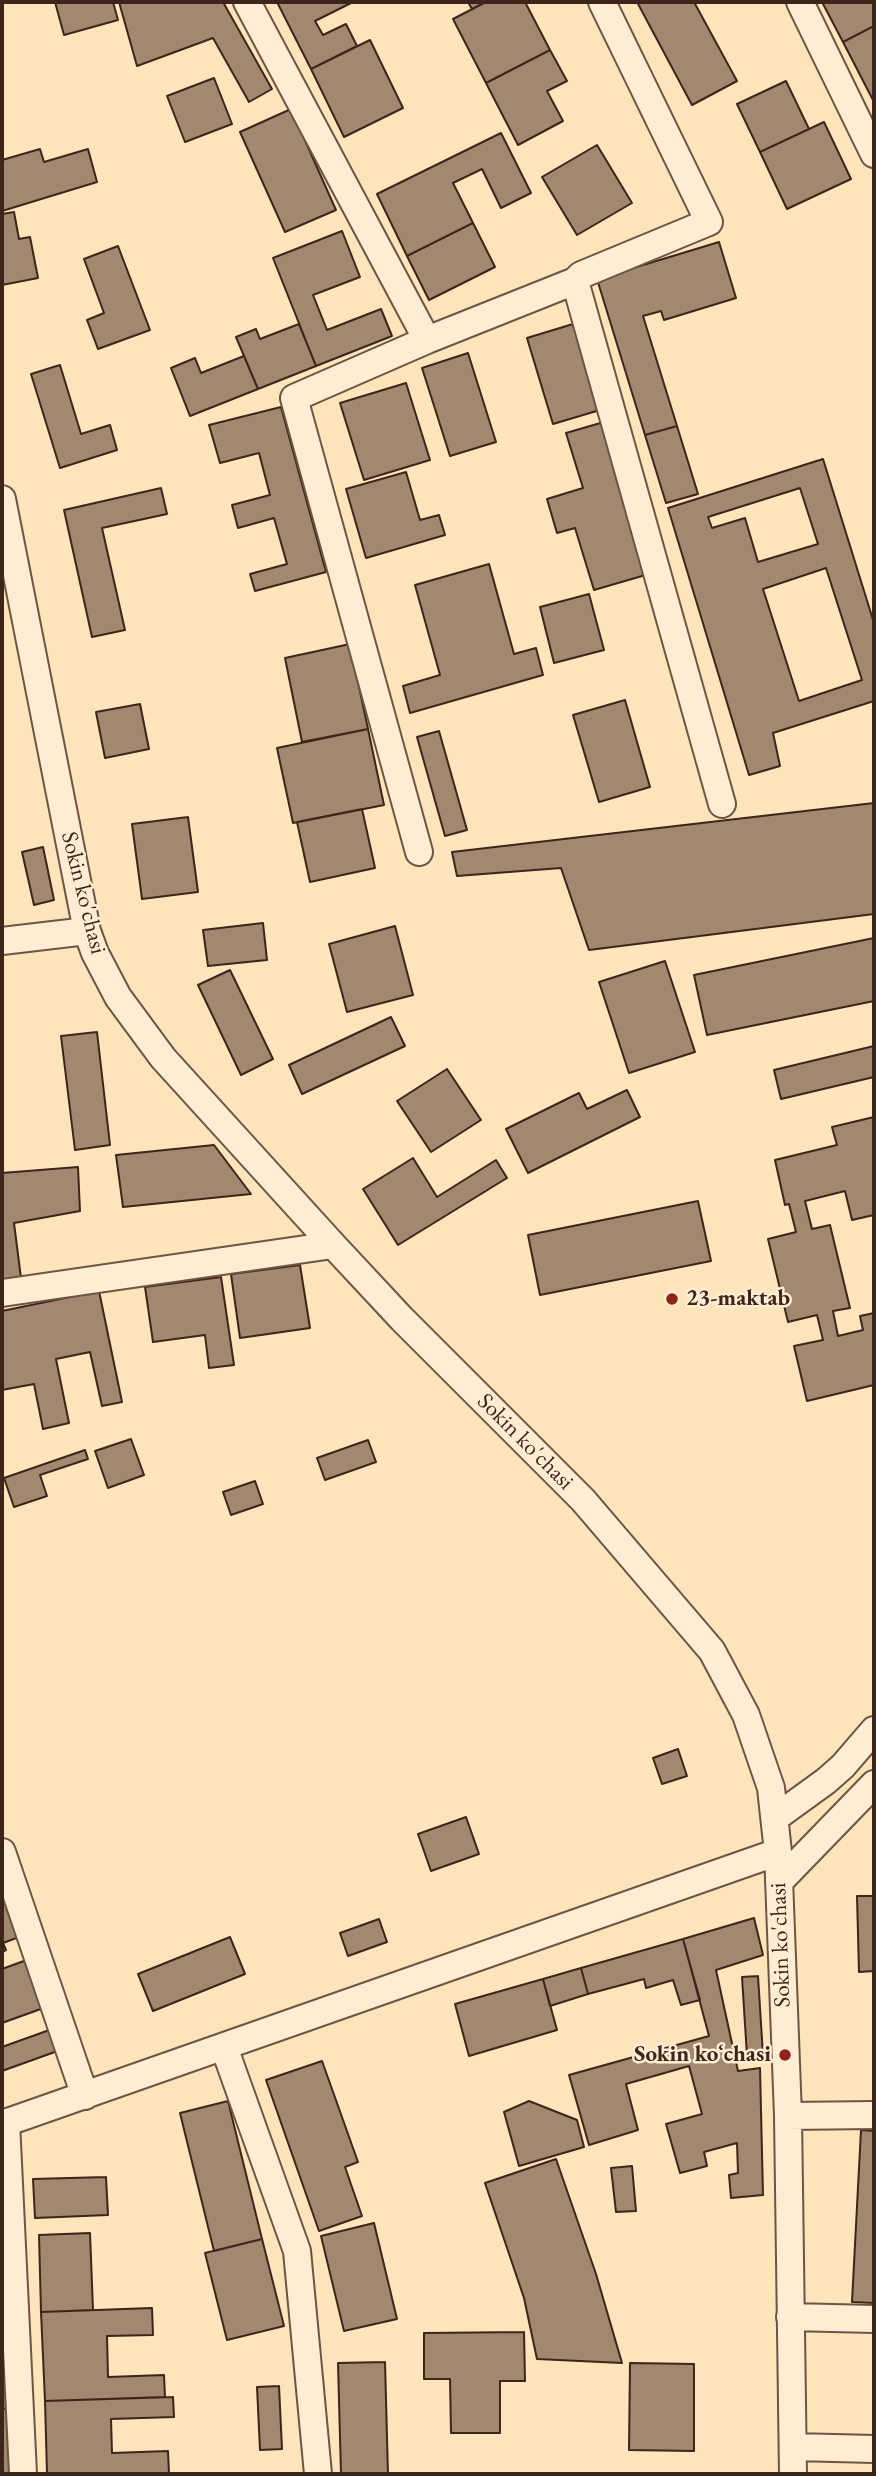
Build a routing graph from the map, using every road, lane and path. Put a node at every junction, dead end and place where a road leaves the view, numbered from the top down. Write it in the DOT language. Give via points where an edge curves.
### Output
graph roads {
  1 [pos="247,2"];
  2 [pos="602,2"];
  3 [pos="800,2"];
  4 [pos="873,149"];
  5 [pos="575,281"];
  6 [pos="427,340"];
  7 [pos="2,499"];
  8 [pos="722,804"];
  9 [pos="419,852"];
  10 [pos="87,931"];
  11 [pos="2,941"];
  12 [pos="333,1245"];
  13 [pos="2,1293"];
  14 [pos="874,1730"];
  15 [pos="874,1784"];
  16 [pos="775,1818"];
  17 [pos="2,1852"];
  18 [pos="778,1852"];
  19 [pos="779,1882"];
  20 [pos="224,2047"];
  21 [pos="85,2096"];
  22 [pos="874,2115"];
  23 [pos="788,2116"];
  24 [pos="4,2123"];
  25 [pos="790,2317"];
  26 [pos="874,2319"];
  27 [pos="794,2447"];
  28 [pos="874,2449"];
  29 [pos="23,2474"];
  30 [pos="318,2474"];
  31 [pos="793,2474"];
  1 -- 6 [label="street"];
  2 -- 5 [label="street" via="709,222"];
  3 -- 4 [label="street"];
  5 -- 6 [label="street"];
  5 -- 8 [label="street"];
  6 -- 9 [label="street" via="295,398"];
  7 -- 10 [label="street, Sokin ko'chasi"];
  10 -- 11 [label="street"];
  10 -- 12 [label="street, Sokin ko'chasi" via="106,975 163,1058"];
  12 -- 13 [label="street"];
  12 -- 16 [label="street, Sokin ko'chasi" via="583,1500 712,1651 746,1715 771,1788"];
  14 -- 16 [label="street" via="835,1773"];
  15 -- 19 [label="street"];
  16 -- 18 [label="street, Sokin ko'chasi"];
  17 -- 21 [label="street"];
  18 -- 19 [label="street, Sokin ko'chasi"];
  18 -- 20 [label="street"];
  19 -- 23 [label="street, Sokin ko'chasi"];
  20 -- 21 [label="street"];
  20 -- 30 [label="street" via="297,2251"];
  21 -- 24 [label="street"];
  22 -- 23 [label="street"];
  23 -- 25 [label="street, Sokin ko'chasi"];
  24 -- 29 [label="street"];
  25 -- 26 [label="street"];
  25 -- 27 [label="street, Sokin ko'chasi"];
  27 -- 28 [label="street"];
  27 -- 31 [label="street, Sokin ko'chasi"];
}
